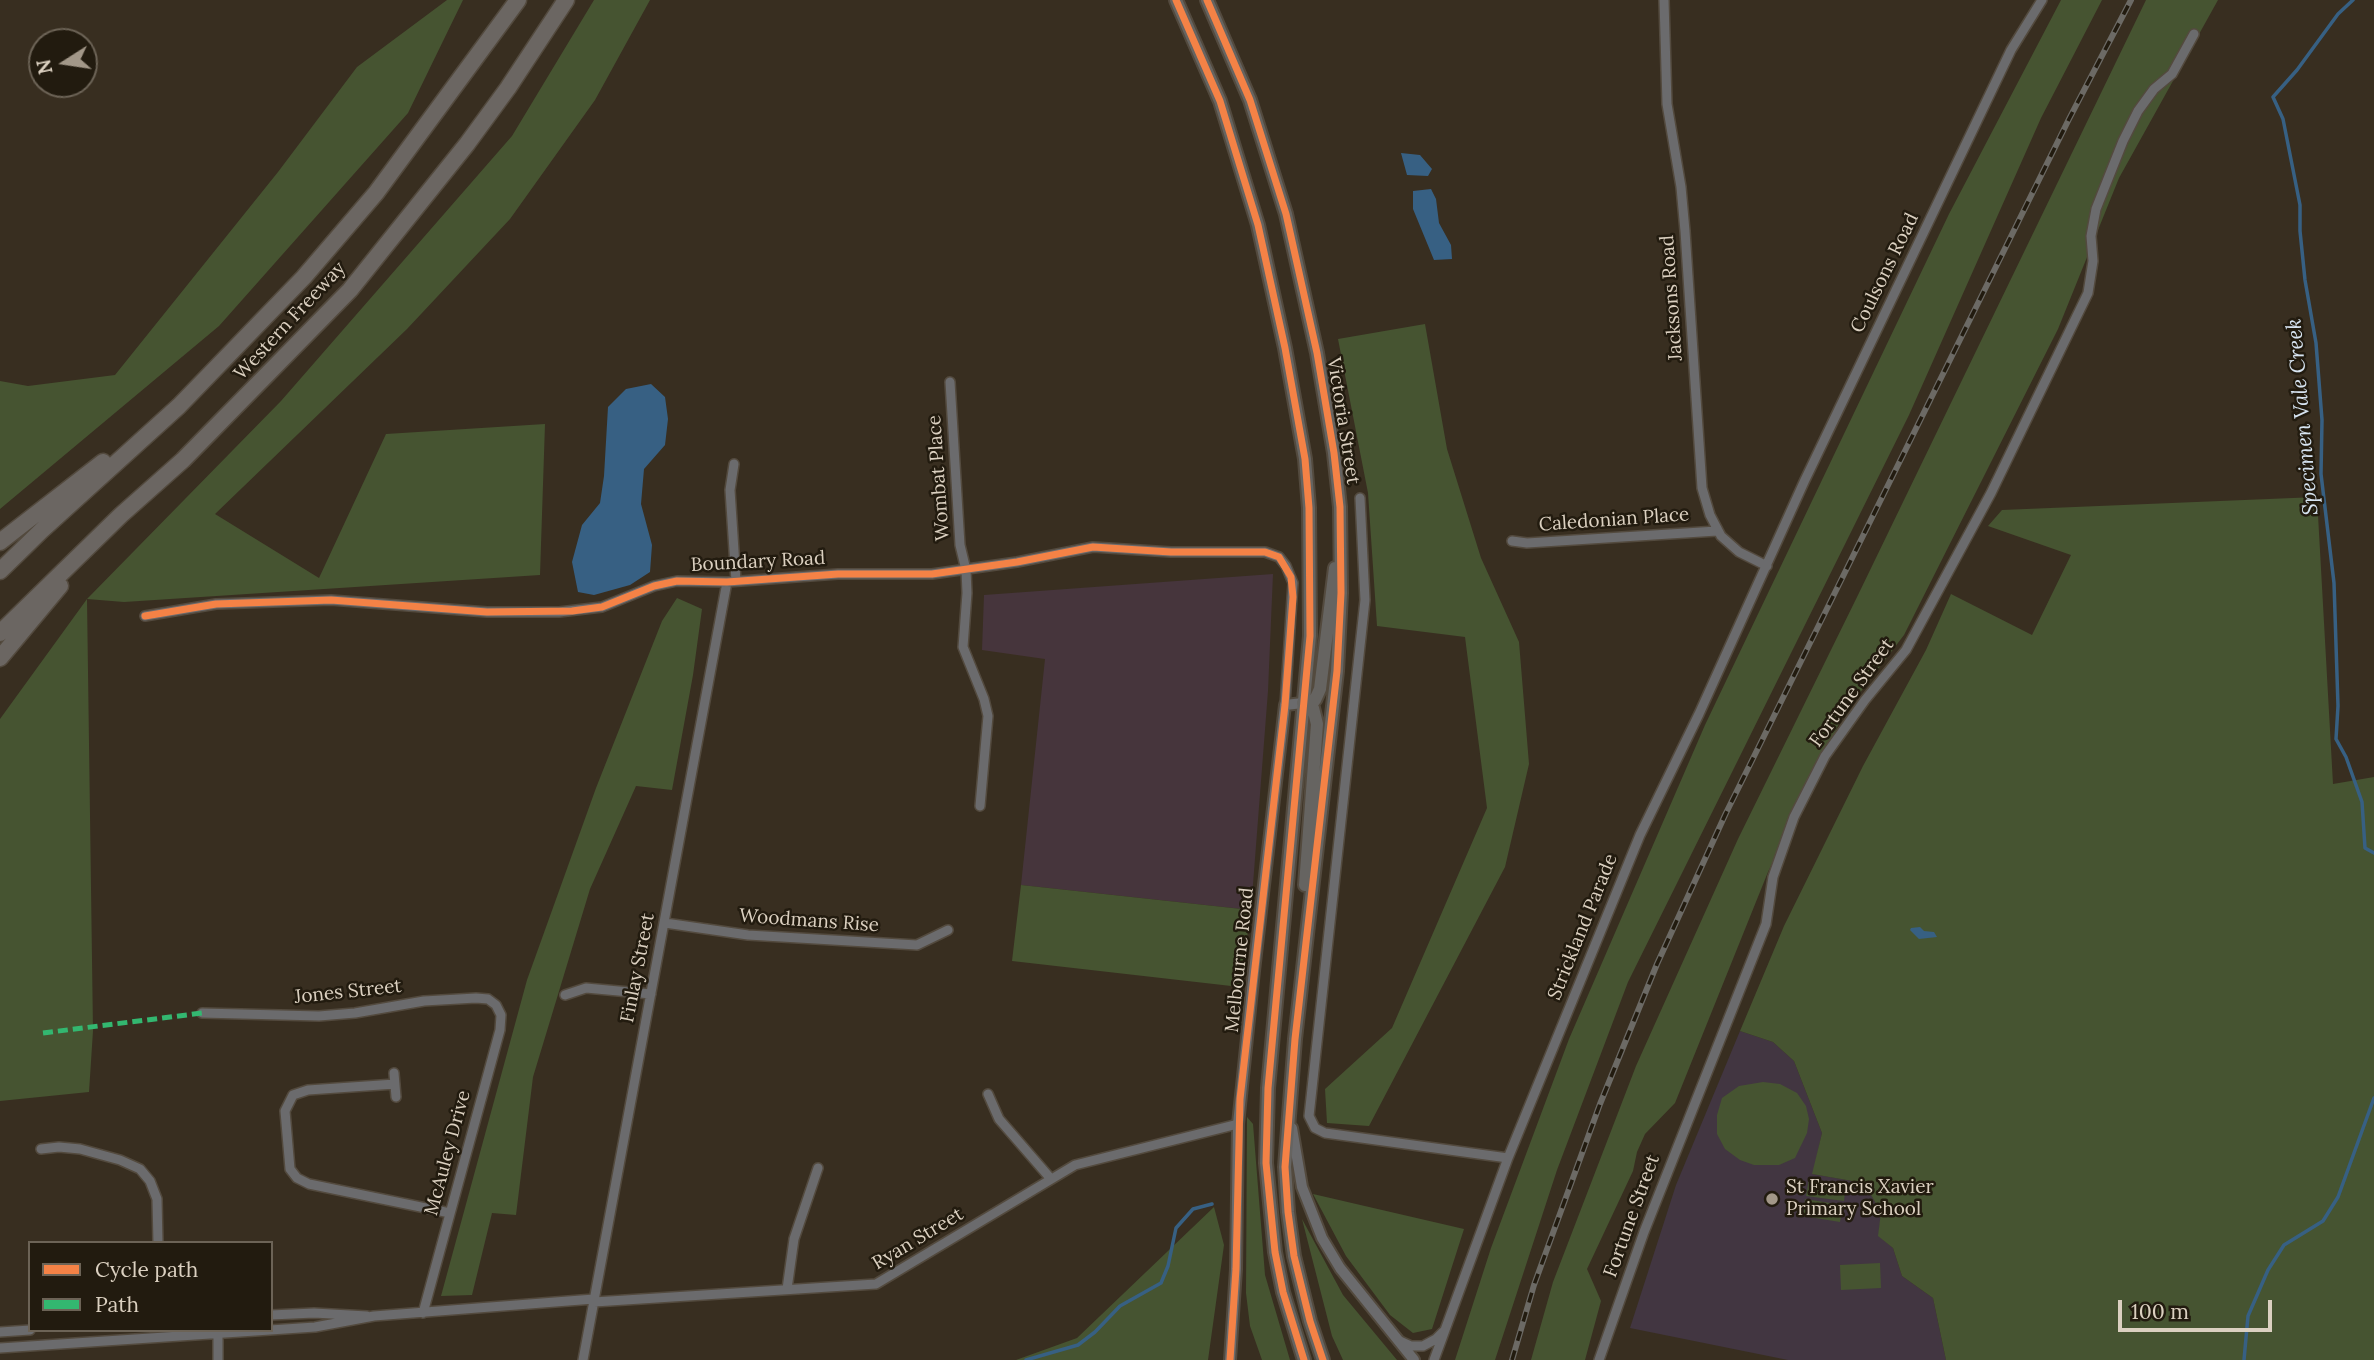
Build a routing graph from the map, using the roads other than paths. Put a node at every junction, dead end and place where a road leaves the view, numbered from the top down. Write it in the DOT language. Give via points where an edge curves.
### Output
graph roads {
  1 [pos="519,0"];
  2 [pos="566,0"];
  3 [pos="1176,0"];
  4 [pos="1207,0"];
  5 [pos="1664,0"];
  6 [pos="2042,0"];
  7 [pos="2194,34"];
  8 [pos="950,382"];
  9 [pos="179,406"];
  10 [pos="734,464"];
  11 [pos="1360,498"];
  12 [pos="121,514"];
  13 [pos="1340,515"];
  14 [pos="1717,531"];
  15 [pos="1512,541"];
  16 [pos="0,542"];
  17 [pos="1286,566"];
  18 [pos="1767,566"];
  19 [pos="966,570"];
  20 [pos="0,571"];
  21 [pos="732,581"];
  22 [pos="145,616"];
  23 [pos="0,632"];
  24 [pos="0,658"];
  25 [pos="1303,703"];
  26 [pos="1285,705"];
  27 [pos="979,806"];
  28 [pos="665,923"];
  29 [pos="948,930"];
  30 [pos="651,994"];
  31 [pos="565,995"];
  32 [pos="495,1004"];
  33 [pos="202,1013"];
  34 [pos="1295,1039"];
  35 [pos="394,1073"];
  36 [pos="395,1084"];
  37 [pos="988,1094"];
  38 [pos="1290,1094"];
  39 [pos="396,1097"];
  40 [pos="1238,1124"];
  41 [pos="41,1149"];
  42 [pos="1508,1158"];
  43 [pos="818,1168"];
  44 [pos="1051,1179"];
  45 [pos="450,1213"];
  46 [pos="158,1241"];
  47 [pos="787,1289"];
  48 [pos="594,1301"];
  49 [pos="1453,1312"];
  50 [pos="423,1313"];
  51 [pos="273,1315"];
  52 [pos="374,1316"];
  53 [pos="1448,1324"];
  54 [pos="273,1329"];
  55 [pos="28,1330"];
  56 [pos="0,1332"];
  57 [pos="219,1332"];
  58 [pos="1394,1335"];
  59 [pos="0,1348"];
  60 [pos="218,1360"];
  61 [pos="583,1360"];
  62 [pos="1230,1360"];
  63 [pos="1304,1360"];
  64 [pos="1323,1360"];
  65 [pos="1414,1360"];
  66 [pos="1434,1360"];
  67 [pos="1441,1360"];
  68 [pos="1600,1360"];
  1 -- 9 [label="highway, Western Freeway" via="376,193 304,277"];
  2 -- 12 [label="highway, Western Freeway" via="467,144 350,290 183,460"];
  3 -- 25 [label="main road" via="1220,102 1240,163 1270,275 1296,402 1306,471 1311,593"];
  4 -- 13 [label="main road, Victoria Street" via="1250,100 1286,214 1324,392"];
  5 -- 14 [label="street, Jacksons Road" via="1667,104 1685,231 1700,476"];
  6 -- 18 [label="street, Coulsons Road" via="2006,62"];
  7 -- 68 [label="street, Fortune Street" via="2172,74 2138,111 2123,141 2096,209 2088,293 1991,493 1906,650 1825,756 1794,817 1773,877 1766,924 1644,1232"];
  8 -- 19 [label="street, Wombat Place" via="960,545"];
  9 -- 16 [label="highway"];
  9 -- 20 [label="highway, Western Freeway"];
  10 -- 21 [label="street, Finlay Street" via="730,490"];
  11 -- 42 [label="street" via="1365,600 1309,1116 1315,1128 1325,1133"];
  12 -- 23 [label="highway, Western Freeway"];
  12 -- 24 [label="highway"];
  13 -- 25 [label="main road" via="1320,689 1315,700"];
  13 -- 34 [label="main road, Victoria Street" via="1337,671"];
  14 -- 15 [label="street, Caledonian Place"];
  14 -- 18 [label="street, Jacksons Road" via="1734,549"];
  17 -- 19 [label="street, Boundary Road" via="1279,557 1265,552 1171,552 1110,546"];
  17 -- 26 [label="street, Melbourne Road" via="1293,597"];
  18 -- 42 [label="street, Strickland Parade" via="1630,856"];
  19 -- 21 [label="street, Boundary Road"];
  19 -- 27 [label="street, Wombat Place" via="963,647 988,716"];
  21 -- 22 [label="street, Boundary Road" via="671,582 602,607 559,612 487,612 331,600 216,604"];
  21 -- 28 [label="street, Finlay Street"];
  25 -- 26 [label="street"];
  25 -- 34 [label="main road" via="1316,714 1317,731"];
  25 -- 63 [label="main road" via="1266,1111 1266,1163 1275,1252"];
  26 -- 40 [label="street, Melbourne Road"];
  28 -- 29 [label="street, Woodmans Rise" via="737,934 917,945"];
  28 -- 30 [label="street, Finlay Street"];
  30 -- 31 [label="street" via="586,988"];
  30 -- 48 [label="street, Finlay Street"];
  32 -- 33 [label="street, Jones Street" via="476,998 347,1014"];
  32 -- 45 [label="street, McAuley Drive" via="501,1014 500,1031"];
  34 -- 38 [label="main road, Victoria Street"];
  35 -- 36 [label="street"];
  36 -- 39 [label="street"];
  36 -- 45 [label="street" via="293,1095 285,1111 290,1169 309,1184"];
  37 -- 44 [label="street" via="999,1119"];
  38 -- 58 [label="street" via="1296,1158 1310,1213 1339,1268"];
  38 -- 64 [label="main road, Victoria Street" via="1285,1167 1290,1233"];
  40 -- 44 [label="street, Ryan Street" via="1075,1165"];
  40 -- 62 [label="street, Melbourne Road"];
  41 -- 46 [label="street" via="80,1149 140,1170 158,1199"];
  42 -- 49 [label="street, Strickland Parade"];
  43 -- 47 [label="street" via="794,1239"];
  44 -- 47 [label="street, Ryan Street" via="876,1284"];
  45 -- 50 [label="street, McAuley Drive"];
  47 -- 48 [label="street, Ryan Street"];
  48 -- 50 [label="street, Ryan Street"];
  48 -- 61 [label="street, Finlay Street"];
  49 -- 53 [label="street, Strickland Parade"];
  49 -- 67 [label="street, Strickland Parade"];
  50 -- 52 [label="street, Ryan Street"];
  51 -- 52 [label="street, Ryan Street"];
  52 -- 54 [label="street, Ryan Street" via="331,1326"];
  53 -- 58 [label="street" via="1439,1337 1423,1346 1407,1345"];
  53 -- 66 [label="street, Strickland Parade"];
  55 -- 56 [label="street"];
  57 -- 59 [label="street, Ryan Street"];
  57 -- 60 [label="street"];
  58 -- 65 [label="street"];
}
